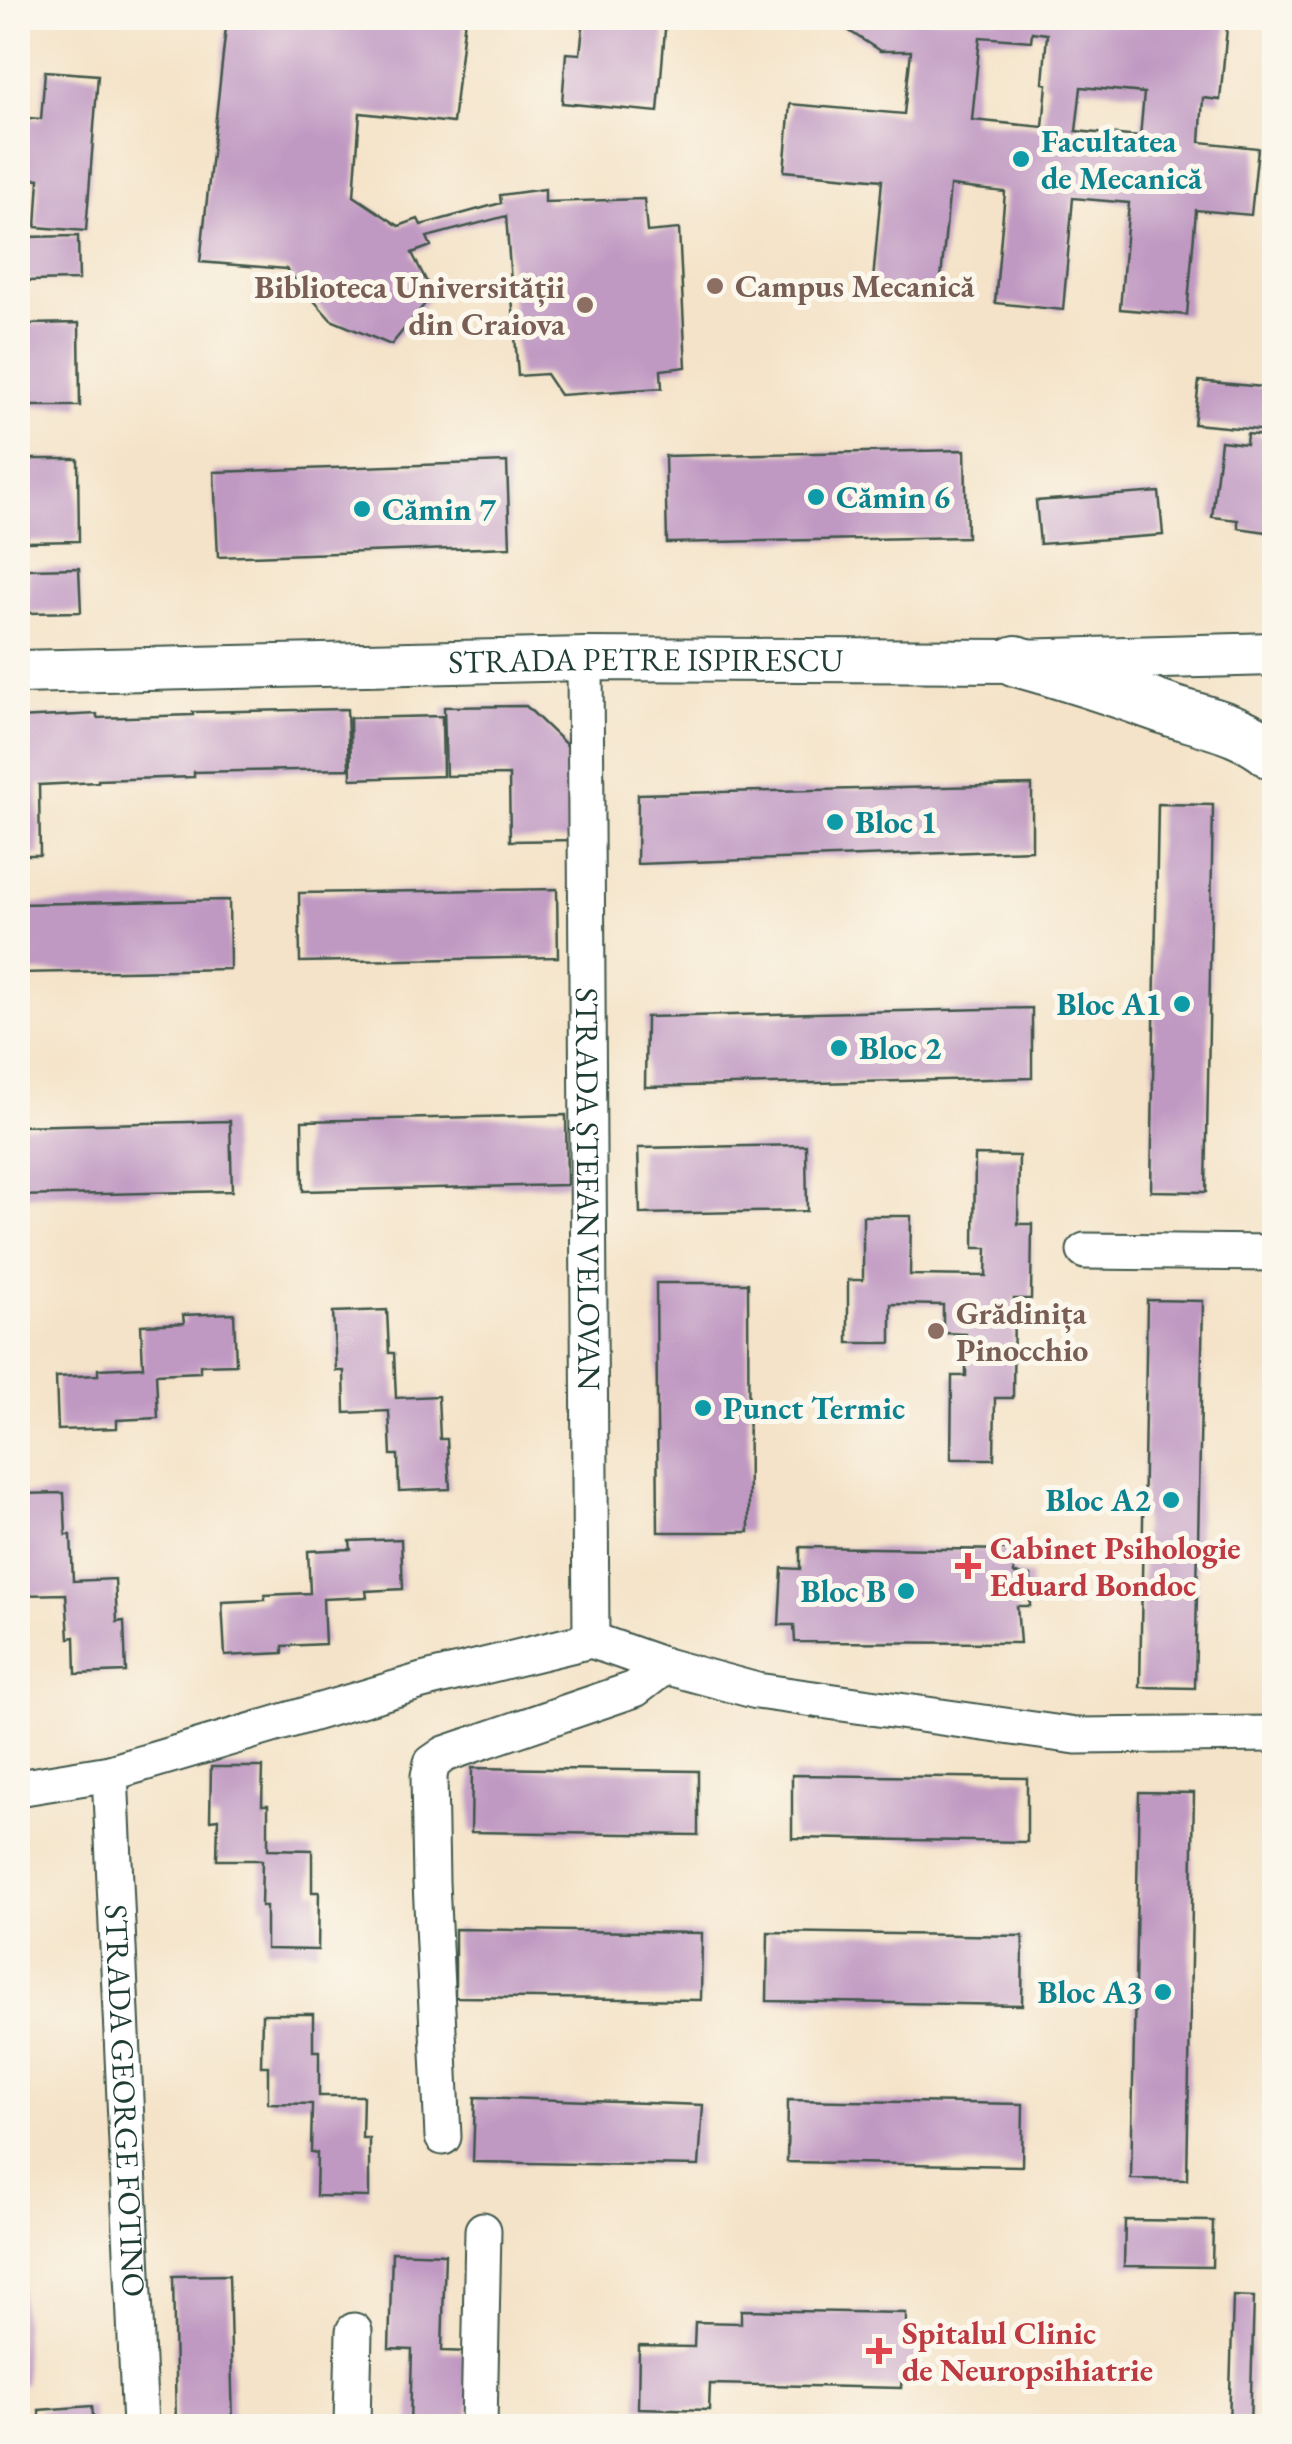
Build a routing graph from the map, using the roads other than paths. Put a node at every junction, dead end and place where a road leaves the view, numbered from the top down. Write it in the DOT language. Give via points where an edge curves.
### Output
graph roads {
  1 [pos="1274,654"];
  2 [pos="585,659"];
  3 [pos="1016,661"];
  4 [pos="18,672"];
  5 [pos="1274,755"];
  6 [pos="1085,1251"];
  7 [pos="1274,1253"];
  8 [pos="591,1640"];
  9 [pos="666,1666"];
  10 [pos="1274,1734"];
  11 [pos="110,1773"];
  12 [pos="18,1788"];
  13 [pos="443,2136"];
  14 [pos="483,2230"];
  15 [pos="354,2331"];
  16 [pos="140,2426"];
  17 [pos="352,2426"];
  18 [pos="479,2426"];
  1 -- 3 [label="street, STRADA PETRE ISPIRESCU"];
  2 -- 3 [label="street, STRADA PETRE ISPIRESCU"];
  2 -- 4 [label="street, STRADA PETRE ISPIRESCU"];
  2 -- 8 [label="street, STRADA ȘTEFAN VELOVAN"];
  3 -- 5 [label="main road" via="1118,690 1236,733"];
  6 -- 7 [label="street"];
  8 -- 9 [label="street"];
  8 -- 11 [label="street" via="422,1681"];
  9 -- 10 [label="street" via="757,1692 1076,1736"];
  9 -- 13 [label="street" via="635,1689 432,1763 430,1882"];
  11 -- 12 [label="street"];
  11 -- 16 [label="street, STRADA GEORGE FOTINO"];
  14 -- 18 [label="street"];
  15 -- 17 [label="street"];
}
